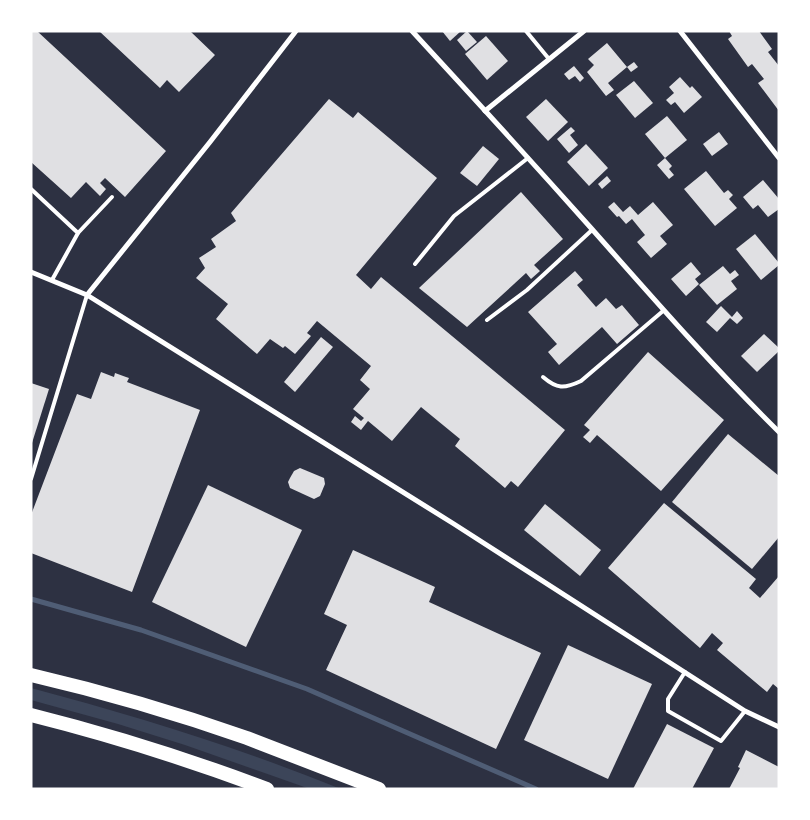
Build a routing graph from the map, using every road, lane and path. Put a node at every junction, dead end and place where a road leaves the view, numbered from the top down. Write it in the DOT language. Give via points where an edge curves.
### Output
graph roads {
  1 [pos="296,31"];
  2 [pos="412,31"];
  3 [pos="526,31"];
  4 [pos="584,31"];
  5 [pos="680,31"];
  6 [pos="549,59"];
  7 [pos="486,111"];
  8 [pos="528,158"];
  9 [pos="779,158"];
  10 [pos="31,189"];
  11 [pos="112,197"];
  12 [pos="592,230"];
  13 [pos="78,233"];
  14 [pos="415,264"];
  15 [pos="31,272"];
  16 [pos="52,280"];
  17 [pos="87,295"];
  18 [pos="663,311"];
  19 [pos="487,320"];
  20 [pos="543,377"];
  21 [pos="779,432"];
  22 [pos="31,479"];
  23 [pos="685,672"];
  24 [pos="31,675"];
  25 [pos="745,711"];
  26 [pos="31,715"];
  27 [pos="779,727"];
  28 [pos="267,789"];
  29 [pos="378,789"];
  1 -- 17 [label="street"];
  2 -- 7 [label="street"];
  3 -- 6 [label="lane"];
  4 -- 6 [label="street"];
  5 -- 9 [label="street"];
  6 -- 7 [label="street"];
  7 -- 8 [label="street"];
  8 -- 12 [label="street"];
  8 -- 14 [label="lane" via="454,216"];
  10 -- 13 [label="lane"];
  11 -- 13 [label="lane"];
  12 -- 18 [label="street"];
  12 -- 19 [label="lane" via="527,290"];
  13 -- 16 [label="lane"];
  15 -- 16 [label="street"];
  16 -- 17 [label="street"];
  17 -- 22 [label="lane"];
  17 -- 23 [label="street"];
  18 -- 20 [label="lane" via="581,381 570,387 560,387"];
  18 -- 21 [label="street"];
  23 -- 25 [label="street"];
  23 -- 25 [label="lane" via="668,699 668,710 721,741"];
  24 -- 29 [label="highway" via="165,711"];
  25 -- 27 [label="street"];
  26 -- 28 [label="highway" via="156,750"];
}
